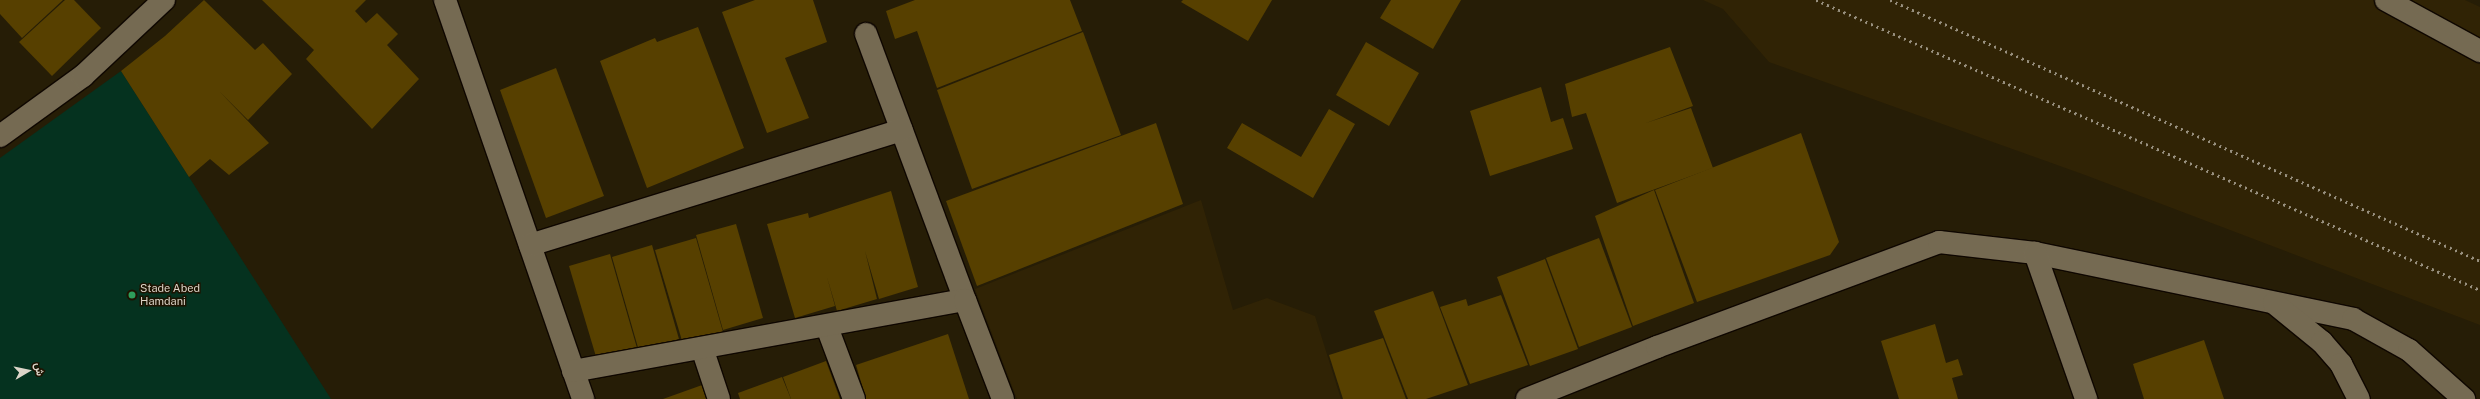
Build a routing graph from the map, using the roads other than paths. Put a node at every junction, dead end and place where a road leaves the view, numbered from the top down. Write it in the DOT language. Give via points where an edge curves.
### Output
graph roads {
  1 [pos="445,0"];
  2 [pos="2386,0"];
  3 [pos="150,4"];
  4 [pos="866,34"];
  5 [pos="2480,51"];
  6 [pos="902,130"];
  7 [pos="0,136"];
  8 [pos="530,245"];
  9 [pos="2035,253"];
  10 [pos="965,300"];
  11 [pos="2270,300"];
  12 [pos="827,327"];
  13 [pos="702,348"];
  14 [pos="573,371"];
  15 [pos="583,399"];
  16 [pos="719,399"];
  17 [pos="854,399"];
  18 [pos="1003,399"];
  19 [pos="1527,399"];
  20 [pos="2086,399"];
  21 [pos="2359,399"];
  22 [pos="2464,399"];
  1 -- 8 [label="street"];
  2 -- 5 [label="street"];
  3 -- 7 [label="street" via="83,76"];
  4 -- 6 [label="street"];
  6 -- 8 [label="street"];
  6 -- 10 [label="street"];
  8 -- 14 [label="street"];
  9 -- 11 [label="street"];
  9 -- 19 [label="street" via="1939,242 1657,347"];
  9 -- 20 [label="street"];
  10 -- 12 [label="street"];
  10 -- 18 [label="street"];
  11 -- 21 [label="street" via="2322,342 2341,364"];
  11 -- 22 [label="street" via="2353,319 2409,350"];
  12 -- 13 [label="street"];
  12 -- 17 [label="street"];
  13 -- 14 [label="street"];
  13 -- 16 [label="street"];
  14 -- 15 [label="street"];
}
